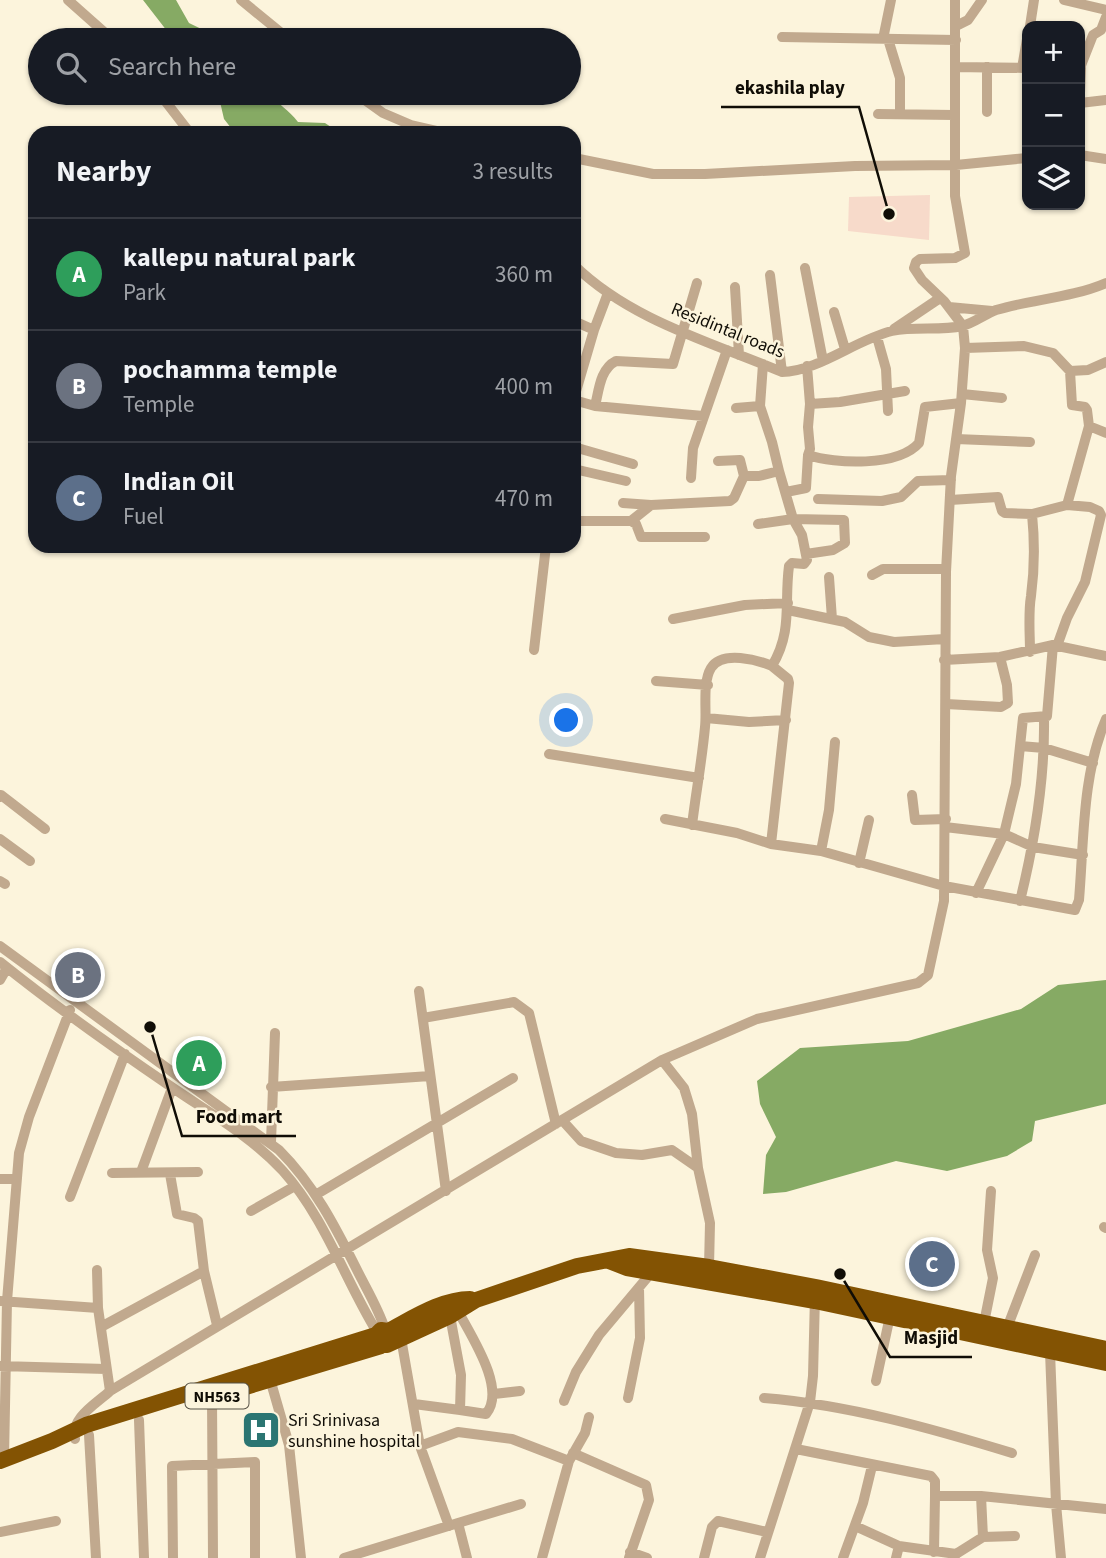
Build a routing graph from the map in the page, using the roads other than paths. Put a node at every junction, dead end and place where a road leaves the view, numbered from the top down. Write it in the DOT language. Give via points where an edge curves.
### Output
graph roads {
  1 [pos="68,0"];
  2 [pos="241,0"];
  3 [pos="891,0"];
  4 [pos="955,0"];
  5 [pos="982,0"];
  6 [pos="1034,0"];
  7 [pos="1064,0"];
  8 [pos="1106,10"];
  9 [pos="1106,17"];
  10 [pos="1031,21"];
  11 [pos="956,26"];
  12 [pos="100,28"];
  13 [pos="275,28"];
  14 [pos="1103,31"];
  15 [pos="782,37"];
  16 [pos="886,39"];
  17 [pos="956,40"];
  18 [pos="1085,55"];
  19 [pos="955,67"];
  20 [pos="987,67"];
  21 [pos="1022,68"];
  22 [pos="1106,100"];
  23 [pos="1085,102"];
  24 [pos="168,105"];
  25 [pos="372,105"];
  26 [pos="987,112"];
  27 [pos="900,113"];
  28 [pos="878,114"];
  29 [pos="954,115"];
  30 [pos="185,126"];
  31 [pos="415,126"];
  32 [pos="1085,156"];
  33 [pos="1022,158"];
  34 [pos="581,159"];
  35 [pos="1106,159"];
  36 [pos="956,165"];
  37 [pos="805,268"];
  38 [pos="581,272"];
  39 [pos="770,275"];
  40 [pos="590,281"];
  41 [pos="581,282"];
  42 [pos="697,283"];
  43 [pos="1106,283"];
  44 [pos="735,287"];
  45 [pos="608,293"];
  46 [pos="940,298"];
  47 [pos="949,307"];
  48 [pos="995,311"];
  49 [pos="834,312"];
  50 [pos="581,324"];
  51 [pos="963,326"];
  52 [pos="594,330"];
  53 [pos="892,331"];
  54 [pos="683,332"];
  55 [pos="877,337"];
  56 [pos="965,348"];
  57 [pos="845,349"];
  58 [pos="727,350"];
  59 [pos="739,355"];
  60 [pos="823,360"];
  61 [pos="1106,362"];
  62 [pos="763,364"];
  63 [pos="807,366"];
  64 [pos="581,368"];
  65 [pos="1070,371"];
  66 [pos="782,372"];
  67 [pos="905,391"];
  68 [pos="886,393"];
  69 [pos="1002,398"];
  70 [pos="961,399"];
  71 [pos="581,401"];
  72 [pos="810,404"];
  73 [pos="596,406"];
  74 [pos="760,406"];
  75 [pos="736,408"];
  76 [pos="888,411"];
  77 [pos="703,416"];
  78 [pos="1088,426"];
  79 [pos="1106,433"];
  80 [pos="956,439"];
  81 [pos="1030,442"];
  82 [pos="581,449"];
  83 [pos="808,455"];
  84 [pos="718,461"];
  85 [pos="633,464"];
  86 [pos="581,471"];
  87 [pos="779,471"];
  88 [pos="744,476"];
  89 [pos="691,478"];
  90 [pos="951,480"];
  91 [pos="626,481"];
  92 [pos="806,488"];
  93 [pos="786,492"];
  94 [pos="818,499"];
  95 [pos="950,500"];
  96 [pos="623,503"];
  97 [pos="651,505"];
  98 [pos="1067,505"];
  99 [pos="1032,514"];
  100 [pos="793,519"];
  101 [pos="818,520"];
  102 [pos="581,521"];
  103 [pos="631,521"];
  104 [pos="758,524"];
  105 [pos="705,537"];
  106 [pos="1100,545"];
  107 [pos="545,553"];
  108 [pos="806,554"];
  109 [pos="946,569"];
  110 [pos="872,575"];
  111 [pos="829,578"];
  112 [pos="788,607"];
  113 [pos="673,619"];
  114 [pos="832,619"];
  115 [pos="945,639"];
  116 [pos="1055,646"];
  117 [pos="534,650"];
  118 [pos="1030,652"];
  119 [pos="1106,656"];
  120 [pos="1000,657"];
  121 [pos="944,660"];
  122 [pos="772,666"];
  123 [pos="656,681"];
  124 [pos="708,685"];
  125 [pos="946,704"];
  126 [pos="706,718"];
  127 [pos="1044,718"];
  128 [pos="1106,719"];
  129 [pos="786,720"];
  130 [pos="835,742"];
  131 [pos="1020,746"];
  132 [pos="1044,748"];
  133 [pos="549,754"];
  134 [pos="1093,763"];
  135 [pos="699,778"];
  136 [pos="912,795"];
  137 [pos="0,797"];
  138 [pos="665,819"];
  139 [pos="869,820"];
  140 [pos="946,823"];
  141 [pos="692,825"];
  142 [pos="45,829"];
  143 [pos="1004,834"];
  144 [pos="0,839"];
  145 [pos="771,844"];
  146 [pos="1033,847"];
  147 [pos="821,851"];
  148 [pos="1083,855"];
  149 [pos="30,860"];
  150 [pos="859,863"];
  151 [pos="944,886"];
  152 [pos="976,893"];
  153 [pos="1020,901"];
  154 [pos="0,946"];
  155 [pos="4,965"];
  156 [pos="0,980"];
  157 [pos="419,991"];
  158 [pos="75,1001"];
  159 [pos="68,1013"];
  160 [pos="424,1018"];
  161 [pos="275,1033"];
  162 [pos="125,1054"];
  163 [pos="662,1060"];
  164 [pos="430,1076"];
  165 [pos="513,1078"];
  166 [pos="271,1087"];
  167 [pos="172,1088"];
  168 [pos="559,1122"];
  169 [pos="436,1124"];
  170 [pos="271,1142"];
  171 [pos="698,1168"];
  172 [pos="112,1172"];
  173 [pos="141,1172"];
  174 [pos="198,1172"];
  175 [pos="170,1174"];
  176 [pos="0,1179"];
  177 [pos="15,1179"];
  178 [pos="295,1186"];
  179 [pos="446,1191"];
  180 [pos="991,1191"];
  181 [pos="317,1194"];
  182 [pos="70,1197"];
  183 [pos="251,1211"];
  184 [pos="5,1240"];
  185 [pos="342,1253"];
  186 [pos="1035,1255"];
  187 [pos="610,1261"];
  188 [pos="709,1267"];
  189 [pos="96,1270"];
  190 [pos="204,1271"];
  191 [pos="651,1273"];
  192 [pos="639,1288"];
  193 [pos="815,1294"];
  194 [pos="476,1300"];
  195 [pos="3,1301"];
  196 [pos="98,1308"];
  197 [pos="454,1313"];
  198 [pos="890,1316"];
  199 [pos="984,1323"];
  200 [pos="216,1325"];
  201 [pos="101,1327"];
  202 [pos="1007,1328"];
  203 [pos="386,1336"];
  204 [pos="1106,1349"];
  205 [pos="1050,1352"];
  206 [pos="1106,1363"];
  207 [pos="3,1366"];
  208 [pos="106,1369"];
  209 [pos="270,1379"];
  210 [pos="876,1381"];
  211 [pos="110,1391"];
  212 [pos="520,1391"];
  213 [pos="494,1394"];
  214 [pos="212,1397"];
  215 [pos="628,1398"];
  216 [pos="764,1398"];
  217 [pos="564,1401"];
  218 [pos="810,1402"];
  219 [pos="414,1404"];
  220 [pos="456,1410"];
  221 [pos="589,1417"];
  222 [pos="139,1420"];
  223 [pos="458,1432"];
  224 [pos="79,1435"];
  225 [pos="420,1446"];
  226 [pos="796,1449"];
  227 [pos="1012,1452"];
  228 [pos="571,1457"];
  229 [pos="2,1460"];
  230 [pos="212,1464"];
  231 [pos="872,1466"];
  232 [pos="935,1496"];
  233 [pos="981,1496"];
  234 [pos="521,1504"];
  235 [pos="1056,1504"];
  236 [pos="1106,1509"];
  237 [pos="57,1521"];
  238 [pos="454,1525"];
  239 [pos="855,1526"];
  240 [pos="0,1532"];
  241 [pos="767,1532"];
  242 [pos="1015,1536"];
  243 [pos="983,1537"];
  244 [pos="899,1546"];
  245 [pos="934,1552"];
  246 [pos="629,1555"];
  247 [pos="955,1556"];
  248 [pos="96,1558"];
  249 [pos="144,1558"];
  250 [pos="173,1558"];
  251 [pos="213,1558"];
  252 [pos="255,1558"];
  253 [pos="301,1558"];
  254 [pos="344,1558"];
  255 [pos="467,1558"];
  256 [pos="542,1558"];
  257 [pos="647,1558"];
  258 [pos="704,1558"];
  259 [pos="760,1558"];
  260 [pos="843,1558"];
  261 [pos="895,1558"];
  262 [pos="1061,1558"];
  1 -- 12 [label="street"];
  2 -- 13 [label="street"];
  3 -- 16 [label="street"];
  4 -- 11 [label="street"];
  5 -- 11 [label="street" via="968,20"];
  6 -- 10 [label="street"];
  7 -- 8 [label="street"];
  9 -- 14 [label="street"];
  11 -- 17 [label="street"];
  14 -- 18 [label="street" via="1093,34"];
  15 -- 16 [label="street"];
  16 -- 17 [label="street"];
  16 -- 27 [label="street" via="900,78"];
  17 -- 19 [label="street"];
  19 -- 20 [label="street"];
  19 -- 29 [label="street"];
  20 -- 21 [label="street"];
  20 -- 26 [label="street"];
  22 -- 23 [label="street"];
  24 -- 30 [label="street"];
  25 -- 31 [label="street"];
  27 -- 28 [label="street"];
  27 -- 29 [label="street"];
  29 -- 36 [label="street"];
  32 -- 35 [label="street"];
  33 -- 36 [label="street"];
  34 -- 36 [label="street" via="653,174"];
  36 -- 46 [label="street" via="956,208 965,253 955,258 920,259 914,268"];
  37 -- 60 [label="street"];
  38 -- 40 [label="street, Residintal roads"];
  39 -- 66 [label="street"];
  40 -- 41 [label="street"];
  40 -- 45 [label="street, Residintal roads"];
  42 -- 54 [label="street"];
  43 -- 48 [label="street"];
  44 -- 59 [label="street"];
  45 -- 52 [label="street"];
  45 -- 54 [label="street, Residintal roads"];
  46 -- 47 [label="street"];
  46 -- 53 [label="street"];
  47 -- 48 [label="street"];
  47 -- 51 [label="street"];
  48 -- 51 [label="street"];
  49 -- 57 [label="street"];
  50 -- 52 [label="street"];
  51 -- 53 [label="street, Residintal roads"];
  51 -- 56 [label="street"];
  52 -- 64 [label="street"];
  53 -- 55 [label="street, Residintal roads"];
  54 -- 58 [label="street, Residintal roads"];
  54 -- 73 [label="street" via="673,364 616,360 609,365"];
  55 -- 57 [label="street, Residintal roads"];
  55 -- 68 [label="street" via="886,369"];
  56 -- 65 [label="street" via="1024,346 1053,353"];
  56 -- 70 [label="street"];
  57 -- 60 [label="street, Residintal roads"];
  58 -- 59 [label="street, Residintal roads"];
  58 -- 77 [label="street"];
  59 -- 62 [label="street, Residintal roads"];
  60 -- 63 [label="street, Residintal roads"];
  61 -- 65 [label="street"];
  62 -- 66 [label="street, Residintal roads"];
  62 -- 74 [label="street"];
  63 -- 66 [label="street, Residintal roads"];
  63 -- 72 [label="street"];
  65 -- 78 [label="street" via="1072,405 1086,408"];
  67 -- 68 [label="street"];
  68 -- 72 [label="street"];
  68 -- 76 [label="street"];
  69 -- 70 [label="street"];
  70 -- 80 [label="street"];
  70 -- 83 [label="street" via="925,407 919,443 905,452 870,462"];
  71 -- 73 [label="street"];
  72 -- 83 [label="street"];
  73 -- 77 [label="street"];
  74 -- 75 [label="street"];
  74 -- 87 [label="street"];
  77 -- 89 [label="street" via="692,452"];
  78 -- 79 [label="street"];
  78 -- 98 [label="street"];
  80 -- 81 [label="street"];
  80 -- 90 [label="street"];
  82 -- 85 [label="street"];
  83 -- 92 [label="street"];
  84 -- 88 [label="street" via="740,460"];
  86 -- 91 [label="street"];
  87 -- 88 [label="street"];
  87 -- 93 [label="street"];
  88 -- 97 [label="street" via="730,501"];
  90 -- 94 [label="street" via="918,481 901,496 881,501"];
  90 -- 95 [label="street"];
  92 -- 93 [label="street"];
  92 -- 94 [label="street"];
  93 -- 100 [label="street"];
  94 -- 101 [label="street"];
  95 -- 99 [label="street" via="998,497 1004,513"];
  95 -- 109 [label="street"];
  96 -- 97 [label="street"];
  97 -- 103 [label="street"];
  98 -- 99 [label="street"];
  98 -- 106 [label="street" via="1099,511"];
  99 -- 118 [label="street" via="1036,564 1030,597"];
  100 -- 101 [label="street"];
  100 -- 104 [label="street"];
  100 -- 108 [label="street"];
  101 -- 108 [label="street" via="844,520 845,543"];
  102 -- 103 [label="street"];
  103 -- 105 [label="street" via="641,537"];
  106 -- 116 [label="street"];
  107 -- 117 [label="street"];
  108 -- 112 [label="street" via="804,564 789,566"];
  109 -- 110 [label="street" via="883,569"];
  109 -- 115 [label="street"];
  111 -- 114 [label="street"];
  112 -- 113 [label="street" via="745,605"];
  112 -- 114 [label="street"];
  112 -- 122 [label="street" via="786,636"];
  114 -- 115 [label="street" via="869,637 894,642"];
  115 -- 121 [label="street"];
  116 -- 118 [label="street"];
  116 -- 119 [label="street"];
  116 -- 127 [label="street"];
  118 -- 120 [label="street"];
  120 -- 121 [label="street"];
  120 -- 125 [label="street" via="1008,703 1001,707"];
  121 -- 125 [label="street"];
  122 -- 124 [label="street" via="736,657 719,662 712,667"];
  122 -- 129 [label="street" via="788,679"];
  123 -- 124 [label="street"];
  124 -- 126 [label="street"];
  125 -- 140 [label="street"];
  126 -- 129 [label="street"];
  126 -- 135 [label="street"];
  127 -- 131 [label="street" via="1023,718"];
  127 -- 132 [label="street"];
  128 -- 134 [label="street"];
  129 -- 145 [label="street"];
  130 -- 147 [label="street"];
  131 -- 132 [label="street"];
  131 -- 143 [label="street"];
  132 -- 134 [label="street"];
  132 -- 146 [label="street"];
  133 -- 135 [label="street"];
  134 -- 148 [label="street"];
  135 -- 141 [label="street"];
  136 -- 140 [label="street" via="915,820"];
  137 -- 142 [label="street"];
  138 -- 141 [label="street"];
  139 -- 150 [label="street"];
  140 -- 143 [label="street"];
  140 -- 151 [label="street"];
  141 -- 145 [label="street"];
  143 -- 146 [label="street"];
  143 -- 152 [label="street"];
  144 -- 149 [label="street"];
  145 -- 147 [label="street"];
  146 -- 148 [label="street"];
  146 -- 153 [label="street"];
  147 -- 150 [label="street"];
  148 -- 153 [label="street" via="1075,910"];
  150 -- 151 [label="street"];
  151 -- 152 [label="street"];
  151 -- 163 [label="street" via="928,975 918,983 757,1019"];
  152 -- 153 [label="street"];
  154 -- 158 [label="street"];
  155 -- 156 [label="street"];
  155 -- 159 [label="street"];
  157 -- 160 [label="street"];
  158 -- 159 [label="street"];
  158 -- 170 [label="street"];
  159 -- 162 [label="street"];
  159 -- 177 [label="street" via="29,1117"];
  160 -- 164 [label="street"];
  160 -- 168 [label="street" via="514,1002 522,1006 529,1013"];
  161 -- 166 [label="street"];
  162 -- 167 [label="street"];
  162 -- 182 [label="street"];
  163 -- 168 [label="street"];
  163 -- 171 [label="street" via="684,1088"];
  164 -- 166 [label="street"];
  164 -- 169 [label="street"];
  165 -- 169 [label="street"];
  166 -- 170 [label="street"];
  167 -- 173 [label="street"];
  167 -- 178 [label="street" via="246,1137"];
  168 -- 171 [label="street" via="581,1141 616,1153 672,1150"];
  168 -- 179 [label="street"];
  169 -- 179 [label="street"];
  169 -- 181 [label="street"];
  170 -- 181 [label="street"];
  171 -- 188 [label="street" via="710,1223"];
  172 -- 173 [label="street"];
  173 -- 175 [label="street"];
  174 -- 175 [label="street"];
  175 -- 190 [label="street" via="177,1214 198,1221"];
  176 -- 177 [label="street"];
  177 -- 184 [label="street"];
  178 -- 183 [label="street"];
  178 -- 185 [label="street"];
  179 -- 185 [label="street"];
  180 -- 199 [label="street" via="987,1250 993,1278"];
  181 -- 185 [label="street"];
  184 -- 195 [label="street"];
  185 -- 200 [label="street"];
  185 -- 203 [label="street" via="351,1287"];
  186 -- 202 [label="street"];
  187 -- 188 [label="highway, NH563" via="629,1256"];
  187 -- 191 [label="highway, NH563"];
  187 -- 194 [label="highway, NH563" via="577,1266"];
  188 -- 193 [label="highway, NH563"];
  189 -- 196 [label="street"];
  190 -- 200 [label="street"];
  190 -- 201 [label="street"];
  191 -- 192 [label="street"];
  191 -- 193 [label="highway, NH563"];
  192 -- 215 [label="street" via="640,1338"];
  192 -- 217 [label="street" via="599,1335"];
  193 -- 198 [label="highway, NH563"];
  193 -- 199 [label="highway, NH563"];
  193 -- 218 [label="street"];
  194 -- 197 [label="highway, NH563"];
  194 -- 203 [label="highway, NH563" via="462,1299 436,1308"];
  195 -- 196 [label="street"];
  195 -- 207 [label="street"];
  196 -- 201 [label="street"];
  197 -- 203 [label="highway, NH563"];
  197 -- 213 [label="street" via="488,1372"];
  197 -- 220 [label="street" via="461,1375"];
  198 -- 205 [label="highway, NH563"];
  198 -- 210 [label="street"];
  199 -- 202 [label="highway, NH563"];
  200 -- 211 [label="street"];
  201 -- 208 [label="street"];
  202 -- 204 [label="highway, NH563"];
  203 -- 209 [label="highway, NH563"];
  203 -- 219 [label="street"];
  203 -- 224 [label="highway, NH563"];
  205 -- 206 [label="highway, NH563"];
  205 -- 235 [label="street"];
  207 -- 208 [label="street"];
  207 -- 229 [label="street"];
  208 -- 211 [label="street"];
  209 -- 214 [label="highway, NH563"];
  209 -- 253 [label="street" via="289,1445"];
  211 -- 224 [label="street" via="77,1420"];
  212 -- 213 [label="street"];
  213 -- 220 [label="street" via="486,1414"];
  214 -- 222 [label="highway, NH563"];
  214 -- 230 [label="street"];
  216 -- 218 [label="street"];
  218 -- 226 [label="street"];
  218 -- 227 [label="street" via="926,1426"];
  219 -- 220 [label="street"];
  219 -- 225 [label="street"];
  220 -- 223 [label="street"];
  221 -- 228 [label="street"];
  222 -- 224 [label="highway, NH563"];
  222 -- 249 [label="street"];
  223 -- 225 [label="street"];
  223 -- 228 [label="street" via="512,1439"];
  224 -- 229 [label="highway, NH563"];
  224 -- 248 [label="street"];
  225 -- 238 [label="street"];
  226 -- 231 [label="street"];
  226 -- 241 [label="street"];
  228 -- 246 [label="street" via="646,1485 649,1500"];
  228 -- 256 [label="street"];
  230 -- 250 [label="street" via="172,1466"];
  230 -- 251 [label="street"];
  230 -- 252 [label="street" via="255,1462"];
  231 -- 232 [label="street" via="931,1476"];
  231 -- 239 [label="street"];
  232 -- 233 [label="street"];
  232 -- 245 [label="street"];
  233 -- 235 [label="street"];
  233 -- 243 [label="street"];
  234 -- 238 [label="street"];
  235 -- 236 [label="street"];
  235 -- 262 [label="street"];
  237 -- 240 [label="street"];
  238 -- 254 [label="street"];
  238 -- 255 [label="street"];
  239 -- 244 [label="street"];
  239 -- 260 [label="street"];
  241 -- 258 [label="street" via="718,1521"];
  241 -- 259 [label="street"];
  242 -- 243 [label="street"];
  243 -- 247 [label="street"];
  244 -- 245 [label="street"];
  244 -- 261 [label="street"];
  245 -- 247 [label="street"];
  246 -- 257 [label="street"];
}
